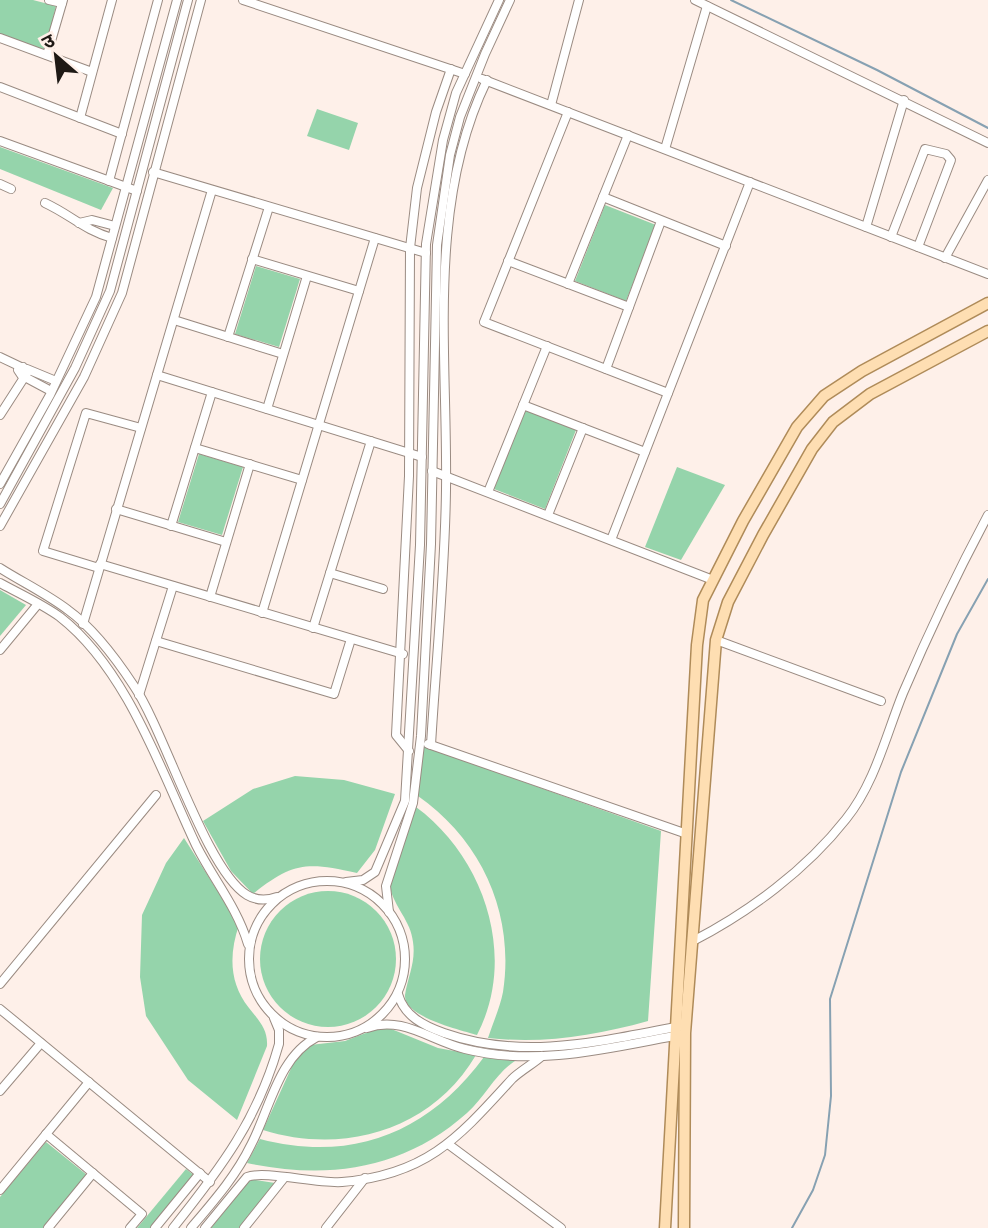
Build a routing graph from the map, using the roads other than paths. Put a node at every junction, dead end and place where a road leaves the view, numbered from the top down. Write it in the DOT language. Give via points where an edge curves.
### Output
graph roads {
  1 [pos="49,0"];
  2 [pos="112,0"];
  3 [pos="158,0"];
  4 [pos="177,0"];
  5 [pos="188,0"];
  6 [pos="201,0"];
  7 [pos="243,0"];
  8 [pos="499,0"];
  9 [pos="510,0"];
  10 [pos="579,0"];
  11 [pos="695,0"];
  12 [pos="63,2"];
  13 [pos="707,6"];
  14 [pos="0,38"];
  15 [pos="47,55"];
  16 [pos="451,69"];
  17 [pos="92,72"];
  18 [pos="465,74"];
  19 [pos="476,76"];
  20 [pos="486,80"];
  21 [pos="0,87"];
  22 [pos="904,100"];
  23 [pos="551,105"];
  24 [pos="568,112"];
  25 [pos="80,118"];
  26 [pos="122,134"];
  27 [pos="628,135"];
  28 [pos="0,141"];
  29 [pos="988,143"];
  30 [pos="666,149"];
  31 [pos="143,169"];
  32 [pos="155,172"];
  33 [pos="988,180"];
  34 [pos="109,181"];
  35 [pos="750,182"];
  36 [pos="0,184"];
  37 [pos="126,187"];
  38 [pos="11,189"];
  39 [pos="212,190"];
  40 [pos="137,191"];
  41 [pos="603,197"];
  42 [pos="45,203"];
  43 [pos="269,207"];
  44 [pos="661,221"];
  45 [pos="79,223"];
  46 [pos="115,226"];
  47 [pos="866,227"];
  48 [pos="891,237"];
  49 [pos="112,238"];
  50 [pos="375,238"];
  51 [pos="726,246"];
  52 [pos="918,247"];
  53 [pos="410,248"];
  54 [pos="426,253"];
  55 [pos="945,258"];
  56 [pos="252,259"];
  57 [pos="508,261"];
  58 [pos="988,274"];
  59 [pos="307,276"];
  60 [pos="568,284"];
  61 [pos="359,291"];
  62 [pos="988,303"];
  63 [pos="629,307"];
  64 [pos="174,320"];
  65 [pos="988,331"];
  66 [pos="228,337"];
  67 [pos="547,346"];
  68 [pos="283,354"];
  69 [pos="0,357"];
  70 [pos="0,363"];
  71 [pos="606,369"];
  72 [pos="22,372"];
  73 [pos="157,375"];
  74 [pos="56,381"];
  75 [pos="51,391"];
  76 [pos="212,392"];
  77 [pos="668,393"];
  78 [pos="523,405"];
  79 [pos="267,409"];
  80 [pos="0,415"];
  81 [pos="319,425"];
  82 [pos="141,428"];
  83 [pos="583,428"];
  84 [pos="371,441"];
  85 [pos="195,448"];
  86 [pos="645,452"];
  87 [pos="409,453"];
  88 [pos="422,457"];
  89 [pos="250,464"];
  90 [pos="432,471"];
  91 [pos="446,476"];
  92 [pos="302,480"];
  93 [pos="0,484"];
  94 [pos="488,492"];
  95 [pos="0,504"];
  96 [pos="116,509"];
  97 [pos="988,514"];
  98 [pos="548,515"];
  99 [pos="0,526"];
  100 [pos="171,526"];
  101 [pos="611,540"];
  102 [pos="226,542"];
  103 [pos="100,566"];
  104 [pos="0,568"];
  105 [pos="330,573"];
  106 [pos="713,580"];
  107 [pos="0,583"];
  108 [pos="173,586"];
  109 [pos="383,589"];
  110 [pos="210,597"];
  111 [pos="38,604"];
  112 [pos="262,613"];
  113 [pos="83,624"];
  114 [pos="313,628"];
  115 [pos="351,639"];
  116 [pos="716,640"];
  117 [pos="156,641"];
  118 [pos="0,650"];
  119 [pos="401,654"];
  120 [pos="412,654"];
  121 [pos="139,695"];
  122 [pos="881,701"];
  123 [pos="420,742"];
  124 [pos="431,745"];
  125 [pos="409,751"];
  126 [pos="156,795"];
  127 [pos="687,834"];
  128 [pos="346,882"];
  129 [pos="281,895"];
  130 [pos="389,912"];
  131 [pos="693,941"];
  132 [pos="248,944"];
  133 [pos="0,984"];
  134 [pos="398,994"];
  135 [pos="0,1009"];
  136 [pos="274,1017"];
  137 [pos="681,1030"];
  138 [pos="360,1031"];
  139 [pos="317,1037"];
  140 [pos="41,1043"];
  141 [pos="542,1056"];
  142 [pos="89,1082"];
  143 [pos="0,1091"];
  144 [pos="46,1134"];
  145 [pos="448,1144"];
  146 [pos="93,1173"];
  147 [pos="200,1173"];
  148 [pos="284,1178"];
  149 [pos="365,1178"];
  150 [pos="210,1182"];
  151 [pos="228,1183"];
  152 [pos="237,1189"];
  153 [pos="0,1190"];
  154 [pos="48,1228"];
  155 [pos="130,1228"];
  156 [pos="155,1228"];
  157 [pos="173,1228"];
  158 [pos="191,1228"];
  159 [pos="205,1228"];
  160 [pos="244,1228"];
  161 [pos="326,1228"];
  162 [pos="561,1228"];
  163 [pos="665,1228"];
  164 [pos="684,1228"];
  1 -- 12 [label="street"];
  2 -- 17 [label="street"];
  3 -- 26 [label="street"];
  4 -- 37 [label="street"];
  5 -- 31 [label="street"];
  6 -- 32 [label="street"];
  7 -- 16 [label="street"];
  8 -- 18 [label="street"];
  9 -- 19 [label="street"];
  10 -- 23 [label="street"];
  11 -- 13 [label="street"];
  12 -- 15 [label="street"];
  13 -- 22 [label="street"];
  13 -- 30 [label="street"];
  14 -- 15 [label="street"];
  15 -- 17 [label="street"];
  16 -- 18 [label="street"];
  16 -- 53 [label="street" via="419,178"];
  17 -- 25 [label="street"];
  18 -- 54 [label="street" via="443,140"];
  19 -- 20 [label="street"];
  19 -- 90 [label="street" via="450,155 437,245"];
  20 -- 23 [label="street"];
  20 -- 91 [label="street" via="470,125 449,233 444,321"];
  21 -- 25 [label="street"];
  22 -- 29 [label="street"];
  22 -- 47 [label="street"];
  23 -- 24 [label="street"];
  24 -- 27 [label="street"];
  24 -- 57 [label="street"];
  25 -- 26 [label="street"];
  26 -- 34 [label="street"];
  27 -- 30 [label="street"];
  27 -- 41 [label="street"];
  28 -- 34 [label="street"];
  30 -- 35 [label="street"];
  31 -- 32 [label="street"];
  31 -- 40 [label="street"];
  32 -- 39 [label="street"];
  32 -- 99 [label="street" via="122,293 84,377"];
  33 -- 55 [label="street"];
  34 -- 37 [label="street"];
  35 -- 47 [label="street"];
  35 -- 51 [label="street"];
  36 -- 38 [label="street"];
  37 -- 40 [label="street"];
  37 -- 46 [label="street"];
  39 -- 43 [label="street"];
  39 -- 64 [label="street"];
  40 -- 95 [label="street" via="110,291 75,368"];
  41 -- 44 [label="street"];
  41 -- 60 [label="street"];
  42 -- 45 [label="street"];
  43 -- 50 [label="street"];
  43 -- 56 [label="street"];
  44 -- 51 [label="street"];
  44 -- 63 [label="street"];
  45 -- 46 [label="street" via="92,219"];
  45 -- 49 [label="street"];
  46 -- 49 [label="street"];
  47 -- 48 [label="street"];
  48 -- 52 [label="street"];
  48 -- 52 [label="street" via="925,149 946,154 951,160 946,181"];
  49 -- 74 [label="street" via="96,297"];
  50 -- 53 [label="street"];
  50 -- 61 [label="street"];
  51 -- 77 [label="street"];
  52 -- 55 [label="street"];
  53 -- 54 [label="street"];
  53 -- 87 [label="street"];
  54 -- 88 [label="street"];
  55 -- 58 [label="street"];
  56 -- 59 [label="street"];
  56 -- 66 [label="street"];
  57 -- 60 [label="street"];
  57 -- 67 [label="street" via="484,321"];
  59 -- 61 [label="street"];
  59 -- 68 [label="street"];
  60 -- 63 [label="street"];
  61 -- 81 [label="street"];
  62 -- 106 [label="main road" via="824,396 797,427"];
  63 -- 71 [label="street"];
  64 -- 66 [label="street"];
  64 -- 73 [label="street"];
  65 -- 116 [label="main road" via="870,394 833,422 812,449 763,536 728,602"];
  66 -- 68 [label="street"];
  67 -- 71 [label="street"];
  67 -- 78 [label="street"];
  68 -- 79 [label="street"];
  69 -- 72 [label="street"];
  70 -- 72 [label="street"];
  71 -- 77 [label="street"];
  72 -- 74 [label="street"];
  72 -- 75 [label="street"];
  72 -- 80 [label="street"];
  73 -- 76 [label="street"];
  73 -- 82 [label="street"];
  74 -- 75 [label="street"];
  75 -- 93 [label="street"];
  76 -- 79 [label="street"];
  76 -- 85 [label="street"];
  77 -- 86 [label="street"];
  78 -- 83 [label="street"];
  78 -- 94 [label="street"];
  79 -- 81 [label="street"];
  81 -- 84 [label="street"];
  81 -- 92 [label="street"];
  82 -- 96 [label="street"];
  82 -- 103 [label="street" via="86,413 43,551"];
  83 -- 86 [label="street"];
  83 -- 98 [label="street"];
  84 -- 87 [label="street"];
  84 -- 105 [label="street"];
  85 -- 89 [label="street"];
  85 -- 100 [label="street"];
  86 -- 101 [label="street"];
  87 -- 88 [label="street"];
  87 -- 119 [label="street"];
  88 -- 120 [label="street"];
  89 -- 92 [label="street"];
  89 -- 102 [label="street"];
  90 -- 91 [label="street"];
  90 -- 123 [label="street"];
  91 -- 94 [label="street"];
  91 -- 124 [label="street"];
  92 -- 112 [label="street"];
  94 -- 98 [label="street"];
  96 -- 100 [label="street"];
  96 -- 103 [label="street"];
  97 -- 131 [label="street" via="903,694 867,785 846,819 736,919"];
  98 -- 101 [label="street"];
  100 -- 102 [label="street"];
  101 -- 106 [label="street"];
  102 -- 110 [label="street"];
  103 -- 108 [label="street"];
  103 -- 113 [label="street"];
  104 -- 113 [label="street" via="70,611"];
  105 -- 109 [label="street"];
  105 -- 114 [label="street"];
  106 -- 127 [label="main road" via="703,600 696,645"];
  107 -- 111 [label="street"];
  108 -- 110 [label="street"];
  108 -- 117 [label="street"];
  110 -- 112 [label="street"];
  111 -- 118 [label="street"];
  111 -- 132 [label="street" via="61,618 122,690 198,848 242,923"];
  112 -- 114 [label="street"];
  113 -- 121 [label="street"];
  114 -- 115 [label="street"];
  115 -- 117 [label="street" via="334,694"];
  115 -- 119 [label="street"];
  116 -- 122 [label="street"];
  116 -- 131 [label="main road"];
  117 -- 121 [label="street"];
  119 -- 120 [label="street"];
  119 -- 125 [label="street" via="396,735"];
  120 -- 125 [label="street"];
  121 -- 129 [label="street" via="208,843 229,876 254,899 266,901"];
  123 -- 124 [label="street"];
  123 -- 130 [label="street" via="413,803 386,886"];
  124 -- 127 [label="street"];
  125 -- 128 [label="street" via="405,801 385,855 369,876"];
  126 -- 133 [label="street"];
  127 -- 137 [label="main road"];
  128 -- 129 [label="street" via="319,881"];
  128 -- 130 [label="street" via="369,893"];
  129 -- 132 [label="street" via="270,905"];
  130 -- 134 [label="street" via="405,944 405,972"];
  131 -- 137 [label="main road"];
  132 -- 136 [label="street" via="250,975 258,997"];
  134 -- 137 [label="street" via="401,1006 411,1016 435,1030 495,1046 533,1049"];
  134 -- 138 [label="street" via="383,1015"];
  135 -- 140 [label="street"];
  136 -- 139 [label="street" via="291,1029"];
  136 -- 150 [label="street" via="279,1044 271,1072 249,1124"];
  137 -- 141 [label="street" via="567,1055"];
  137 -- 163 [label="main road"];
  137 -- 164 [label="main road"];
  138 -- 139 [label="street"];
  138 -- 141 [label="street" via="390,1023 463,1049"];
  139 -- 151 [label="street" via="288,1062 251,1147"];
  140 -- 142 [label="street"];
  140 -- 143 [label="street"];
  141 -- 145 [label="street" via="514,1077 465,1132"];
  142 -- 144 [label="street"];
  142 -- 147 [label="street"];
  144 -- 146 [label="street"];
  144 -- 153 [label="street"];
  145 -- 149 [label="street" via="410,1166"];
  145 -- 162 [label="street"];
  146 -- 154 [label="street"];
  146 -- 155 [label="street" via="142,1214"];
  147 -- 150 [label="street"];
  147 -- 156 [label="street"];
  148 -- 149 [label="street" via="307,1182"];
  148 -- 152 [label="street" via="257,1173"];
  148 -- 160 [label="street"];
  149 -- 161 [label="street"];
  150 -- 157 [label="street"];
  151 -- 152 [label="street"];
  151 -- 158 [label="street"];
  152 -- 159 [label="street"];
}
